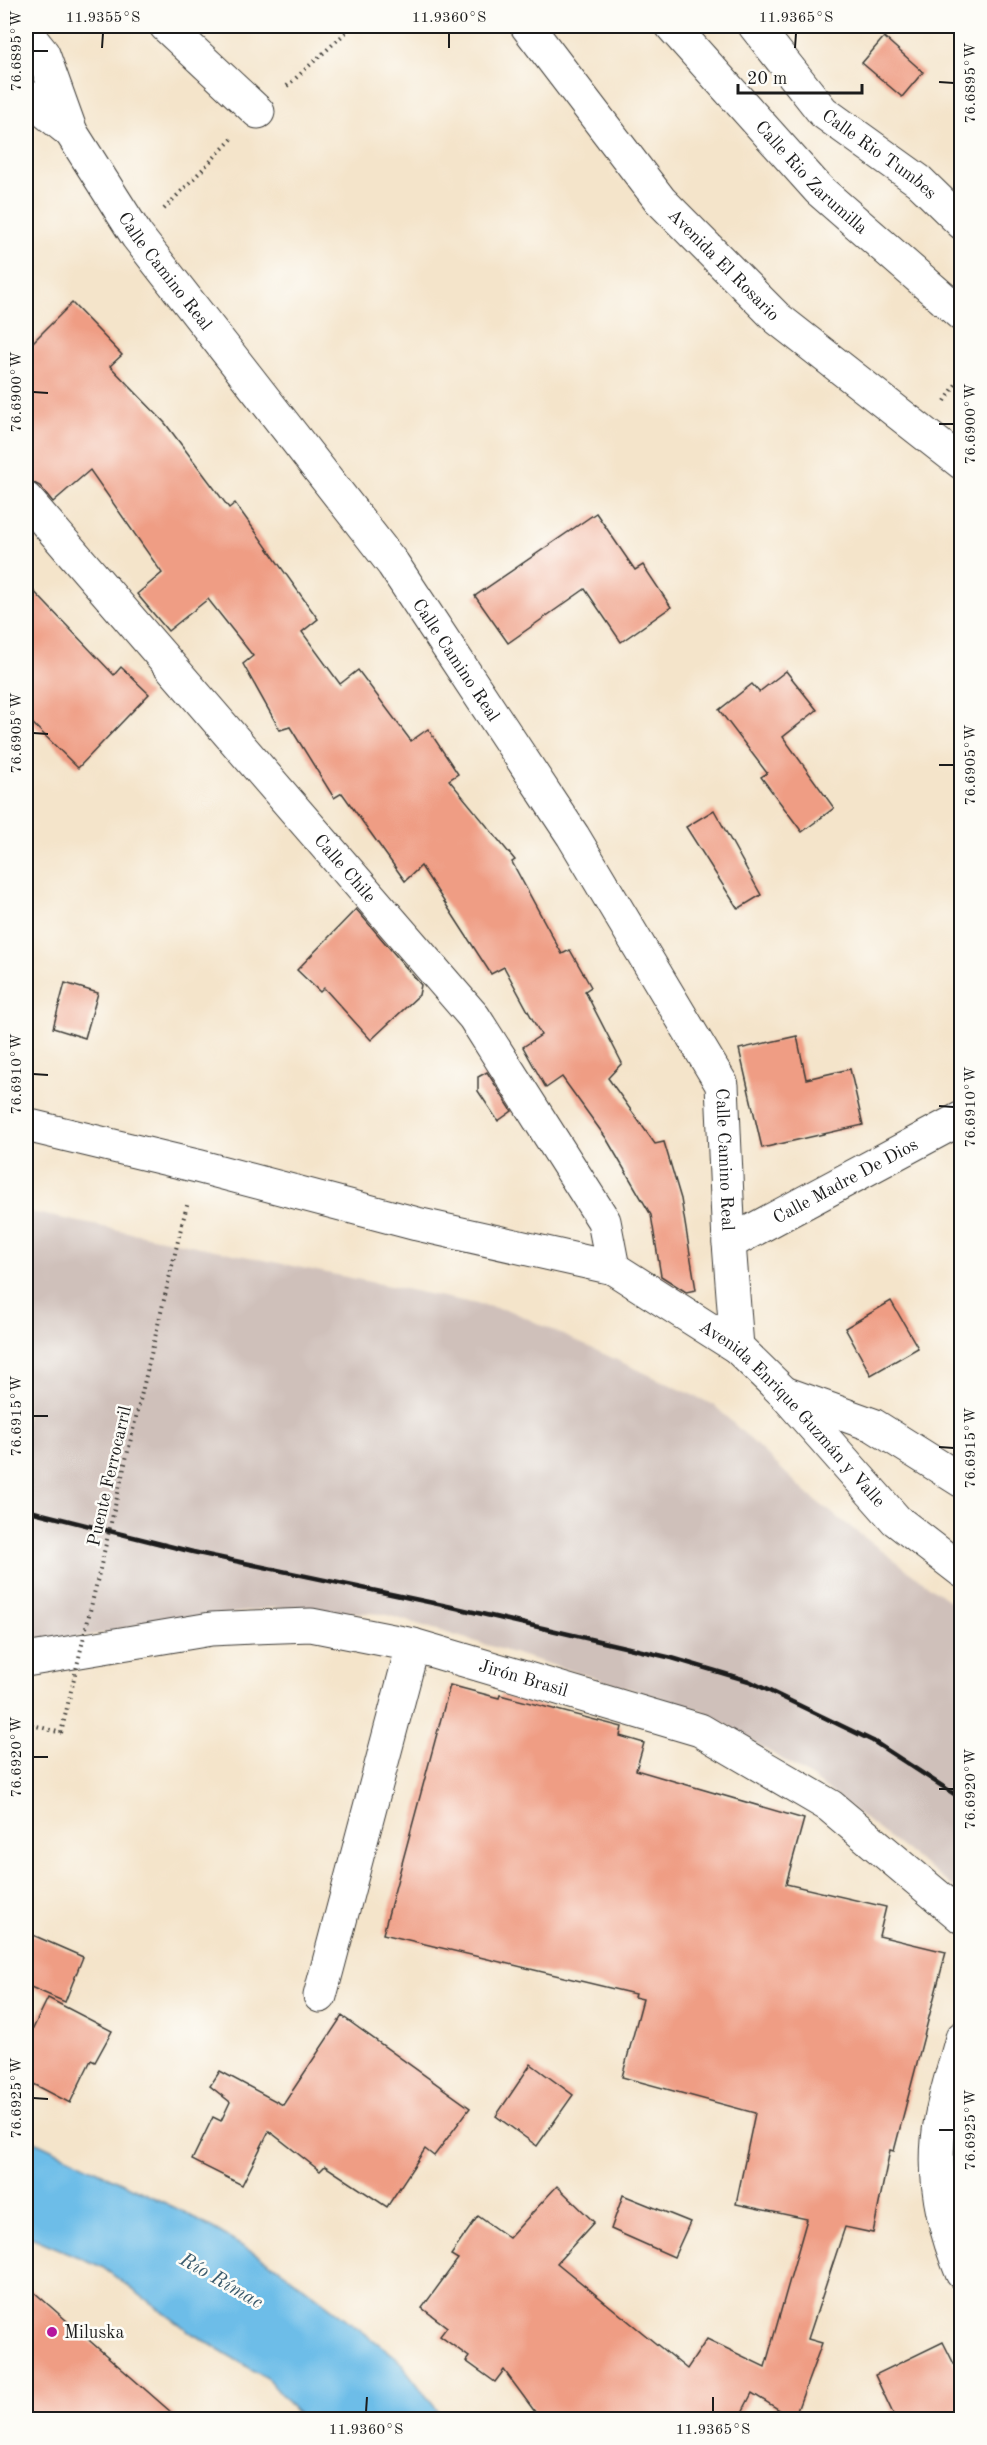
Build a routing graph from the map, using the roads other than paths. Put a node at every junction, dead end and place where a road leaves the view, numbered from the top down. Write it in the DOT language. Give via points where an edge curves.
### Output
graph roads {
  1 [pos="166,26"];
  2 [pos="527,26"];
  3 [pos="672,26"];
  4 [pos="755,26"];
  5 [pos="26,33"];
  6 [pos="26,96"];
  7 [pos="258,112"];
  8 [pos="71,132"];
  9 [pos="962,223"];
  10 [pos="962,315"];
  11 [pos="962,463"];
  12 [pos="26,499"];
  13 [pos="962,1118"];
  14 [pos="26,1125"];
  15 [pos="729,1243"];
  16 [pos="613,1268"];
  17 [pos="737,1347"];
  18 [pos="784,1394"];
  19 [pos="962,1481"];
  20 [pos="962,1571"];
  21 [pos="413,1645"];
  22 [pos="26,1660"];
  23 [pos="962,1917"];
  24 [pos="320,1996"];
  25 [pos="962,2038"];
  26 [pos="962,2273"];
  1 -- 7 [label="street"];
  2 -- 11 [label="street, Avenida El Rosario" via="660,200 777,318"];
  3 -- 10 [label="street, Calle Rio Zarumilla" via="819,190"];
  4 -- 9 [label="street, Calle Rio Tumbes" via="823,112 919,181"];
  5 -- 8 [label="street, Calle Camino Real" via="43,54"];
  6 -- 8 [label="street"];
  8 -- 15 [label="street, Calle Camino Real" via="137,236 393,564 573,836 722,1085"];
  12 -- 16 [label="street, Calle Chile" via="474,1017 604,1221"];
  13 -- 15 [label="street, Calle Madre De Dios"];
  14 -- 16 [label="street, Avenida Enrique Guzmán y Valle" via="417,1224"];
  15 -- 17 [label="street, Calle Camino Real"];
  16 -- 17 [label="street, Avenida Enrique Guzmán y Valle"];
  17 -- 18 [label="street, Avenida Enrique Guzmán y Valle"];
  18 -- 19 [label="street" via="873,1425"];
  18 -- 20 [label="street, Avenida Enrique Guzmán y Valle" via="896,1520"];
  21 -- 22 [label="street, Jirón Brasil" via="311,1625 253,1627 211,1629"];
  21 -- 23 [label="street, Jirón Brasil" via="700,1730 830,1806"];
  21 -- 24 [label="street"];
  25 -- 26 [label="street" via="940,2121 938,2185 947,2237"];
}
